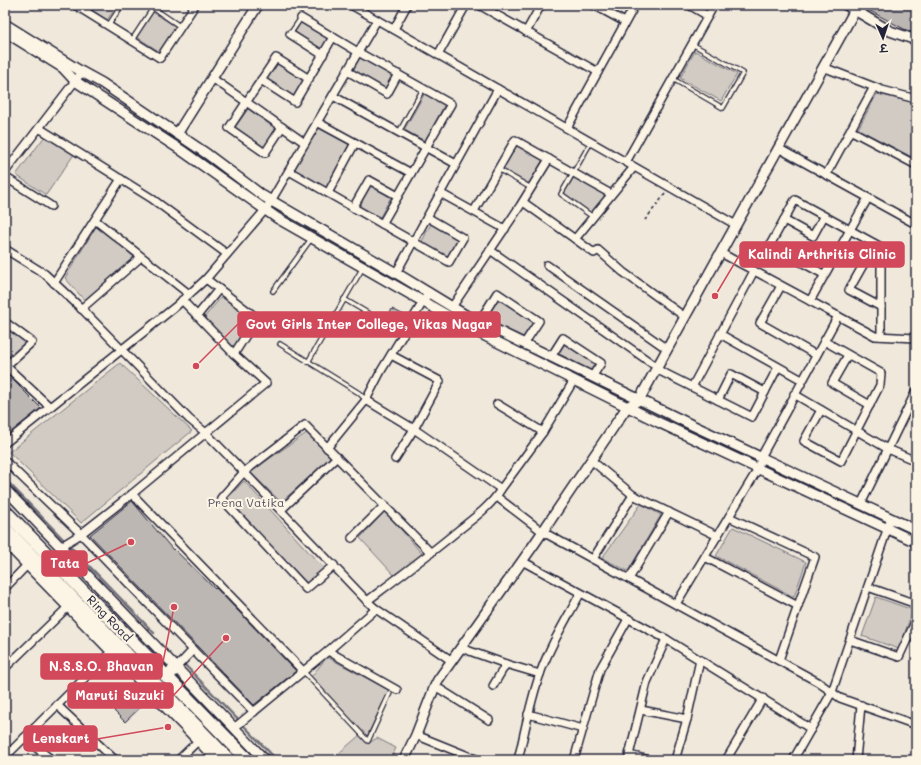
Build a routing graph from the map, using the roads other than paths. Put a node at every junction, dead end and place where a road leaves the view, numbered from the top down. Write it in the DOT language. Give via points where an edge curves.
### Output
graph roads {
  1 [pos="75,5"];
  2 [pos="92,5"];
  3 [pos="122,5"];
  4 [pos="195,5"];
  5 [pos="258,5"];
  6 [pos="351,5"];
  7 [pos="407,5"];
  8 [pos="466,5"];
  9 [pos="479,5"];
  10 [pos="541,5"];
  11 [pos="594,5"];
  12 [pos="635,5"];
  13 [pos="689,5"];
  14 [pos="714,5"];
  15 [pos="846,5"];
  16 [pos="855,10"];
  17 [pos="87,12"];
  18 [pos="708,16"];
  19 [pos="301,18"];
  20 [pos="377,20"];
  21 [pos="625,22"];
  22 [pos="5,24"];
  23 [pos="108,26"];
  24 [pos="181,27"];
  25 [pos="394,29"];
  26 [pos="5,32"];
  27 [pos="526,32"];
  28 [pos="290,34"];
  29 [pos="333,37"];
  30 [pos="132,40"];
  31 [pos="916,40"];
  32 [pos="692,44"];
  33 [pos="358,52"];
  34 [pos="323,55"];
  35 [pos="438,55"];
  36 [pos="823,67"];
  37 [pos="347,71"];
  38 [pos="82,72"];
  39 [pos="598,72"];
  40 [pos="398,74"];
  41 [pos="212,78"];
  42 [pos="309,79"];
  43 [pos="672,79"];
  44 [pos="75,80"];
  45 [pos="260,80"];
  46 [pos="874,87"];
  47 [pos="498,88"];
  48 [pos="423,89"];
  49 [pos="333,96"];
  50 [pos="916,99"];
  51 [pos="246,102"];
  52 [pos="317,122"];
  53 [pos="282,127"];
  54 [pos="39,128"];
  55 [pos="567,128"];
  56 [pos="850,130"];
  57 [pos="399,132"];
  58 [pos="177,134"];
  59 [pos="591,142"];
  60 [pos="305,143"];
  61 [pos="355,143"];
  62 [pos="426,148"];
  63 [pos="778,148"];
  64 [pos="549,159"];
  65 [pos="626,162"];
  66 [pos="456,164"];
  67 [pos="916,166"];
  68 [pos="634,167"];
  69 [pos="498,170"];
  70 [pos="289,171"];
  71 [pos="5,172"];
  72 [pos="412,173"];
  73 [pos="573,173"];
  74 [pos="826,174"];
  75 [pos="5,177"];
  76 [pos="121,179"];
  77 [pos="531,188"];
  78 [pos="328,193"];
  79 [pos="440,193"];
  80 [pos="611,194"];
  81 [pos="398,196"];
  82 [pos="868,198"];
  83 [pos="271,201"];
  84 [pos="523,202"];
  85 [pos="51,206"];
  86 [pos="353,208"];
  87 [pos="265,210"];
  88 [pos="474,211"];
  89 [pos="824,216"];
  90 [pos="427,217"];
  91 [pos="593,217"];
  92 [pos="95,220"];
  93 [pos="784,220"];
  94 [pos="916,222"];
  95 [pos="382,224"];
  96 [pos="736,225"];
  97 [pos="318,228"];
  98 [pos="505,229"];
  99 [pos="849,230"];
  100 [pos="312,238"];
  101 [pos="575,239"];
  102 [pos="413,242"];
  103 [pos="875,244"];
  104 [pos="5,249"];
  105 [pos="490,250"];
  106 [pos="720,253"];
  107 [pos="227,254"];
  108 [pos="141,257"];
  109 [pos="369,257"];
  110 [pos="547,265"];
  111 [pos="363,268"];
  112 [pos="754,271"];
  113 [pos="396,273"];
  114 [pos="825,275"];
  115 [pos="206,279"];
  116 [pos="54,283"];
  117 [pos="781,286"];
  118 [pos="219,289"];
  119 [pos="273,291"];
  120 [pos="429,292"];
  121 [pos="189,294"];
  122 [pos="344,299"];
  123 [pos="182,300"];
  124 [pos="810,301"];
  125 [pos="423,302"];
  126 [pos="452,307"];
  127 [pos="881,307"];
  128 [pos="81,309"];
  129 [pos="197,316"];
  130 [pos="838,316"];
  131 [pos="685,317"];
  132 [pos="5,322"];
  133 [pos="479,322"];
  134 [pos="403,334"];
  135 [pos="720,334"];
  136 [pos="880,336"];
  137 [pos="916,338"];
  138 [pos="824,341"];
  139 [pos="280,344"];
  140 [pos="524,344"];
  141 [pos="121,349"];
  142 [pos="667,349"];
  143 [pos="234,354"];
  144 [pos="391,355"];
  145 [pos="816,355"];
  146 [pos="848,355"];
  147 [pos="551,357"];
  148 [pos="308,362"];
  149 [pos="5,365"];
  150 [pos="778,367"];
  151 [pos="657,368"];
  152 [pos="592,377"];
  153 [pos="574,380"];
  154 [pos="802,380"];
  155 [pos="692,387"];
  156 [pos="916,391"];
  157 [pos="765,392"];
  158 [pos="794,394"];
  159 [pos="366,400"];
  160 [pos="639,400"];
  161 [pos="718,400"];
  162 [pos="497,404"];
  163 [pos="870,405"];
  164 [pos="50,407"];
  165 [pos="627,407"];
  166 [pos="820,410"];
  167 [pos="414,429"];
  168 [pos="856,431"];
  169 [pos="543,432"];
  170 [pos="206,433"];
  171 [pos="5,444"];
  172 [pos="327,448"];
  173 [pos="888,449"];
  174 [pos="761,457"];
  175 [pos="337,458"];
  176 [pos="396,459"];
  177 [pos="591,460"];
  178 [pos="5,461"];
  179 [pos="916,461"];
  180 [pos="758,469"];
  181 [pos="244,472"];
  182 [pos="5,489"];
  183 [pos="501,489"];
  184 [pos="132,494"];
  185 [pos="634,495"];
  186 [pos="497,497"];
  187 [pos="861,504"];
  188 [pos="385,505"];
  189 [pos="281,510"];
  190 [pos="5,511"];
  191 [pos="669,512"];
  192 [pos="729,517"];
  193 [pos="891,518"];
  194 [pos="5,528"];
  195 [pos="888,529"];
  196 [pos="916,530"];
  197 [pos="543,532"];
  198 [pos="81,534"];
  199 [pos="718,536"];
  200 [pos="352,538"];
  201 [pos="5,542"];
  202 [pos="916,542"];
  203 [pos="61,546"];
  204 [pos="431,553"];
  205 [pos="705,556"];
  206 [pos="592,559"];
  207 [pos="31,562"];
  208 [pos="522,562"];
  209 [pos="334,565"];
  210 [pos="629,579"];
  211 [pos="868,587"];
  212 [pos="5,588"];
  213 [pos="580,594"];
  214 [pos="367,601"];
  215 [pos="676,604"];
  216 [pos="916,604"];
  217 [pos="798,606"];
  218 [pos="68,607"];
  219 [pos="376,609"];
  220 [pos="628,618"];
  221 [pos="916,620"];
  222 [pos="666,639"];
  223 [pos="850,640"];
  224 [pos="461,648"];
  225 [pos="328,651"];
  226 [pos="111,652"];
  227 [pos="191,653"];
  228 [pos="700,660"];
  229 [pos="779,660"];
  230 [pos="452,661"];
  231 [pos="506,664"];
  232 [pos="178,666"];
  233 [pos="5,668"];
  234 [pos="303,671"];
  235 [pos="540,674"];
  236 [pos="167,676"];
  237 [pos="435,686"];
  238 [pos="493,686"];
  239 [pos="397,690"];
  240 [pos="832,692"];
  241 [pos="390,693"];
  242 [pos="762,698"];
  243 [pos="58,705"];
  244 [pos="861,705"];
  245 [pos="640,710"];
  246 [pos="254,712"];
  247 [pos="528,714"];
  248 [pos="687,719"];
  249 [pos="489,720"];
  250 [pos="916,725"];
  251 [pos="235,726"];
  252 [pos="583,729"];
  253 [pos="811,729"];
  254 [pos="416,735"];
  255 [pos="24,738"];
  256 [pos="198,741"];
  257 [pos="5,758"];
  258 [pos="52,760"];
  259 [pos="115,760"];
  260 [pos="178,760"];
  261 [pos="217,760"];
  262 [pos="229,760"];
  263 [pos="248,760"];
  264 [pos="265,760"];
  265 [pos="404,760"];
  266 [pos="478,760"];
  267 [pos="518,760"];
  268 [pos="574,760"];
  269 [pos="650,760"];
  270 [pos="675,760"];
  271 [pos="726,760"];
  272 [pos="793,760"];
  273 [pos="856,760"];
  1 -- 17 [label="street"];
  2 -- 17 [label="lane"];
  3 -- 23 [label="lane"];
  4 -- 24 [label="street"];
  5 -- 41 [label="street"];
  6 -- 20 [label="street"];
  7 -- 25 [label="street"];
  8 -- 35 [label="street"];
  9 -- 27 [label="street"];
  10 -- 27 [label="street"];
  11 -- 21 [label="street"];
  12 -- 21 [label="street"];
  13 -- 18 [label="street"];
  14 -- 18 [label="street"];
  15 -- 16 [label="street"];
  16 -- 31 [label="street" via="890,31"];
  16 -- 36 [label="street"];
  17 -- 23 [label="street"];
  18 -- 32 [label="street"];
  19 -- 28 [label="lane"];
  19 -- 29 [label="street"];
  20 -- 25 [label="street"];
  20 -- 33 [label="street"];
  21 -- 39 [label="street"];
  22 -- 38 [label="street"];
  23 -- 30 [label="street"];
  24 -- 30 [label="street" via="160,58"];
  24 -- 30 [label="lane" via="153,8"];
  25 -- 35 [label="street"];
  26 -- 44 [label="street" via="63,68"];
  27 -- 39 [label="street"];
  28 -- 34 [label="street"];
  29 -- 33 [label="street"];
  29 -- 34 [label="street"];
  32 -- 43 [label="street"];
  32 -- 43 [label="lane" via="743,73 723,108"];
  33 -- 37 [label="street"];
  33 -- 40 [label="street"];
  34 -- 42 [label="street"];
  35 -- 47 [label="street"];
  36 -- 46 [label="street"];
  36 -- 63 [label="street"];
  37 -- 40 [label="street" via="387,94"];
  37 -- 49 [label="street"];
  38 -- 44 [label="street"];
  38 -- 58 [label="street"];
  39 -- 55 [label="street"];
  40 -- 48 [label="street"];
  41 -- 51 [label="street"];
  41 -- 58 [label="street"];
  42 -- 45 [label="street" via="276,58"];
  42 -- 45 [label="street" via="296,102"];
  43 -- 65 [label="street"];
  44 -- 54 [label="street"];
  44 -- 87 [label="street" via="181,150"];
  45 -- 51 [label="street"];
  46 -- 50 [label="street"];
  46 -- 56 [label="street"];
  47 -- 55 [label="street"];
  47 -- 66 [label="street"];
  48 -- 57 [label="lane"];
  48 -- 62 [label="street" via="450,104"];
  49 -- 52 [label="street"];
  49 -- 57 [label="street"];
  51 -- 53 [label="street"];
  51 -- 53 [label="street" via="229,128 265,153"];
  52 -- 60 [label="street"];
  52 -- 61 [label="street"];
  53 -- 60 [label="street"];
  54 -- 71 [label="street"];
  54 -- 76 [label="street"];
  55 -- 59 [label="street"];
  56 -- 67 [label="street"];
  56 -- 74 [label="street"];
  57 -- 62 [label="street"];
  58 -- 83 [label="street"];
  59 -- 65 [label="street"];
  59 -- 73 [label="lane"];
  60 -- 70 [label="street"];
  61 -- 72 [label="street"];
  61 -- 78 [label="street"];
  62 -- 66 [label="street"];
  62 -- 72 [label="street"];
  63 -- 74 [label="street"];
  63 -- 96 [label="street"];
  64 -- 69 [label="street" via="515,140"];
  64 -- 73 [label="street"];
  64 -- 77 [label="street"];
  65 -- 68 [label="street"];
  66 -- 79 [label="street"];
  68 -- 80 [label="street"];
  68 -- 96 [label="street"];
  69 -- 77 [label="lane"];
  69 -- 88 [label="street"];
  70 -- 78 [label="street"];
  70 -- 83 [label="street"];
  72 -- 81 [label="street"];
  73 -- 80 [label="street"];
  73 -- 91 [label="lane" via="561,194"];
  74 -- 82 [label="street"];
  75 -- 85 [label="street"];
  76 -- 92 [label="street"];
  76 -- 107 [label="street"];
  77 -- 84 [label="street"];
  78 -- 86 [label="street"];
  79 -- 88 [label="street"];
  79 -- 90 [label="street"];
  80 -- 91 [label="street"];
  81 -- 86 [label="street" via="369,180"];
  81 -- 95 [label="street"];
  82 -- 94 [label="street"];
  82 -- 99 [label="street"];
  83 -- 87 [label="street"];
  83 -- 97 [label="street"];
  84 -- 98 [label="street"];
  84 -- 101 [label="street"];
  86 -- 95 [label="street"];
  87 -- 100 [label="street"];
  87 -- 107 [label="street"];
  88 -- 98 [label="street"];
  89 -- 93 [label="street" via="813,236"];
  89 -- 93 [label="street" via="795,200"];
  89 -- 99 [label="street"];
  90 -- 102 [label="street"];
  90 -- 102 [label="street" via="463,238 449,262"];
  91 -- 101 [label="street"];
  92 -- 108 [label="street"];
  92 -- 116 [label="street"];
  93 -- 114 [label="street" via="770,244"];
  95 -- 102 [label="street"];
  96 -- 106 [label="street"];
  97 -- 100 [label="street"];
  97 -- 109 [label="street"];
  98 -- 105 [label="street"];
  99 -- 103 [label="street"];
  99 -- 114 [label="street"];
  100 -- 111 [label="street"];
  100 -- 119 [label="lane"];
  101 -- 131 [label="street" via="594,253 598,250 623,272"];
  102 -- 113 [label="street"];
  103 -- 127 [label="street" via="881,247"];
  103 -- 127 [label="street" via="848,290"];
  104 -- 116 [label="street" via="45,274"];
  105 -- 126 [label="street"];
  105 -- 151 [label="street"];
  106 -- 112 [label="street"];
  106 -- 131 [label="street"];
  107 -- 115 [label="street"];
  108 -- 121 [label="street"];
  108 -- 128 [label="street"];
  109 -- 111 [label="street"];
  109 -- 113 [label="street"];
  110 -- 142 [label="street"];
  111 -- 122 [label="lane"];
  111 -- 125 [label="street"];
  112 -- 117 [label="street"];
  112 -- 135 [label="street"];
  113 -- 120 [label="street"];
  114 -- 124 [label="street"];
  115 -- 118 [label="street"];
  115 -- 121 [label="street"];
  116 -- 128 [label="street"];
  117 -- 124 [label="street"];
  117 -- 145 [label="street" via="760,323"];
  118 -- 129 [label="street"];
  118 -- 143 [label="street" via="257,318"];
  120 -- 125 [label="street"];
  120 -- 126 [label="street"];
  121 -- 123 [label="street"];
  122 -- 134 [label="lane"];
  122 -- 148 [label="lane"];
  123 -- 129 [label="street"];
  123 -- 141 [label="street"];
  124 -- 130 [label="street"];
  125 -- 134 [label="street"];
  125 -- 153 [label="street"];
  126 -- 133 [label="street"];
  127 -- 136 [label="street"];
  128 -- 141 [label="street"];
  129 -- 143 [label="street"];
  130 -- 136 [label="street" via="875,336"];
  130 -- 138 [label="street"];
  131 -- 142 [label="street"];
  132 -- 149 [label="street" via="32,342"];
  133 -- 140 [label="street"];
  133 -- 140 [label="street" via="497,293 539,321"];
  134 -- 144 [label="street"];
  135 -- 150 [label="street"];
  135 -- 155 [label="street"];
  136 -- 137 [label="street"];
  138 -- 145 [label="street"];
  138 -- 146 [label="street"];
  139 -- 148 [label="lane"];
  140 -- 147 [label="street"];
  141 -- 164 [label="street"];
  141 -- 170 [label="street"];
  142 -- 151 [label="street"];
  143 -- 170 [label="street" via="266,383"];
  144 -- 159 [label="street"];
  144 -- 167 [label="street" via="440,381"];
  145 -- 154 [label="street"];
  146 -- 163 [label="street" via="881,373 880,385"];
  146 -- 163 [label="street" via="832,383"];
  147 -- 152 [label="street"];
  147 -- 152 [label="street" via="563,338 601,363"];
  148 -- 159 [label="lane"];
  149 -- 164 [label="street"];
  150 -- 154 [label="street"];
  150 -- 157 [label="street"];
  151 -- 155 [label="street"];
  151 -- 160 [label="street"];
  152 -- 160 [label="street"];
  153 -- 165 [label="street"];
  153 -- 169 [label="street"];
  154 -- 158 [label="street"];
  155 -- 161 [label="street"];
  156 -- 173 [label="street"];
  157 -- 161 [label="street" via="752,416"];
  157 -- 161 [label="street" via="732,374"];
  158 -- 166 [label="street"];
  158 -- 174 [label="street"];
  159 -- 167 [label="street"];
  159 -- 172 [label="street"];
  160 -- 165 [label="street"];
  160 -- 174 [label="street"];
  162 -- 169 [label="street"];
  163 -- 168 [label="street"];
  164 -- 171 [label="street"];
  165 -- 177 [label="street"];
  165 -- 180 [label="street"];
  166 -- 168 [label="street"];
  166 -- 168 [label="street" via="804,441 841,461"];
  167 -- 176 [label="street"];
  167 -- 183 [label="street"];
  168 -- 173 [label="street"];
  169 -- 183 [label="street"];
  170 -- 181 [label="street"];
  170 -- 184 [label="street"];
  172 -- 175 [label="street"];
  172 -- 181 [label="street" via="305,426"];
  173 -- 179 [label="street"];
  173 -- 187 [label="street"];
  174 -- 180 [label="street"];
  174 -- 187 [label="street"];
  175 -- 188 [label="street"];
  175 -- 189 [label="street"];
  177 -- 185 [label="street"];
  177 -- 197 [label="street"];
  178 -- 198 [label="street"];
  180 -- 192 [label="street"];
  180 -- 195 [label="street"];
  181 -- 189 [label="street"];
  181 -- 209 [label="street" via="221,498 306,588"];
  182 -- 203 [label="street"];
  183 -- 186 [label="street"];
  184 -- 198 [label="street"];
  184 -- 234 [label="street"];
  185 -- 191 [label="street"];
  185 -- 206 [label="street"];
  186 -- 197 [label="street"];
  186 -- 204 [label="street"];
  187 -- 193 [label="street"];
  188 -- 200 [label="street"];
  188 -- 204 [label="street"];
  189 -- 209 [label="street"];
  190 -- 236 [label="highway, Ring Road"];
  191 -- 199 [label="street"];
  191 -- 210 [label="street"];
  192 -- 199 [label="street"];
  192 -- 217 [label="street" via="815,557"];
  193 -- 195 [label="street"];
  193 -- 196 [label="street"];
  194 -- 207 [label="highway, Ring Road"];
  195 -- 202 [label="street"];
  195 -- 211 [label="street"];
  197 -- 206 [label="street"];
  197 -- 208 [label="street"];
  198 -- 203 [label="street"];
  198 -- 227 [label="street"];
  199 -- 205 [label="street"];
  201 -- 207 [label="street"];
  203 -- 232 [label="street"];
  204 -- 214 [label="street"];
  205 -- 215 [label="street"];
  205 -- 217 [label="street"];
  206 -- 210 [label="street"];
  207 -- 212 [label="street"];
  207 -- 218 [label="street"];
  207 -- 262 [label="highway, Ring Road"];
  208 -- 213 [label="street"];
  208 -- 224 [label="street"];
  209 -- 214 [label="street"];
  210 -- 215 [label="street"];
  211 -- 216 [label="street"];
  211 -- 223 [label="street"];
  213 -- 220 [label="street"];
  213 -- 235 [label="street"];
  214 -- 219 [label="street"];
  215 -- 229 [label="street"];
  217 -- 229 [label="street"];
  218 -- 226 [label="street"];
  218 -- 233 [label="street"];
  219 -- 225 [label="street"];
  219 -- 230 [label="street"];
  220 -- 222 [label="street"];
  220 -- 252 [label="street" via="600,668"];
  221 -- 223 [label="street" via="899,656"];
  222 -- 228 [label="street"];
  222 -- 245 [label="street" via="647,682"];
  223 -- 240 [label="street"];
  224 -- 230 [label="street"];
  224 -- 231 [label="street"];
  225 -- 234 [label="street"];
  225 -- 239 [label="street"];
  226 -- 243 [label="street"];
  226 -- 256 [label="street"];
  227 -- 232 [label="street"];
  227 -- 246 [label="street"];
  228 -- 242 [label="street"];
  228 -- 248 [label="street"];
  229 -- 240 [label="street"];
  230 -- 237 [label="street"];
  231 -- 235 [label="street"];
  231 -- 238 [label="street"];
  232 -- 236 [label="highway"];
  232 -- 251 [label="street"];
  234 -- 241 [label="lane" via="368,741"];
  234 -- 246 [label="street"];
  235 -- 247 [label="street"];
  236 -- 263 [label="highway, Ring Road"];
  237 -- 249 [label="street"];
  237 -- 254 [label="street"];
  240 -- 244 [label="street" via="840,698"];
  240 -- 253 [label="street"];
  242 -- 253 [label="street"];
  242 -- 271 [label="street"];
  243 -- 255 [label="street"];
  243 -- 259 [label="street"];
  244 -- 250 [label="street"];
  244 -- 273 [label="street"];
  245 -- 248 [label="street"];
  245 -- 269 [label="street" via="629,755"];
  246 -- 251 [label="street"];
  247 -- 252 [label="street"];
  247 -- 267 [label="street"];
  248 -- 270 [label="street"];
  251 -- 264 [label="street"];
  252 -- 268 [label="street"];
  253 -- 272 [label="street"];
  254 -- 265 [label="street"];
  254 -- 266 [label="street"];
  255 -- 257 [label="street"];
  255 -- 258 [label="street"];
  256 -- 260 [label="street"];
  256 -- 261 [label="street"];
}
